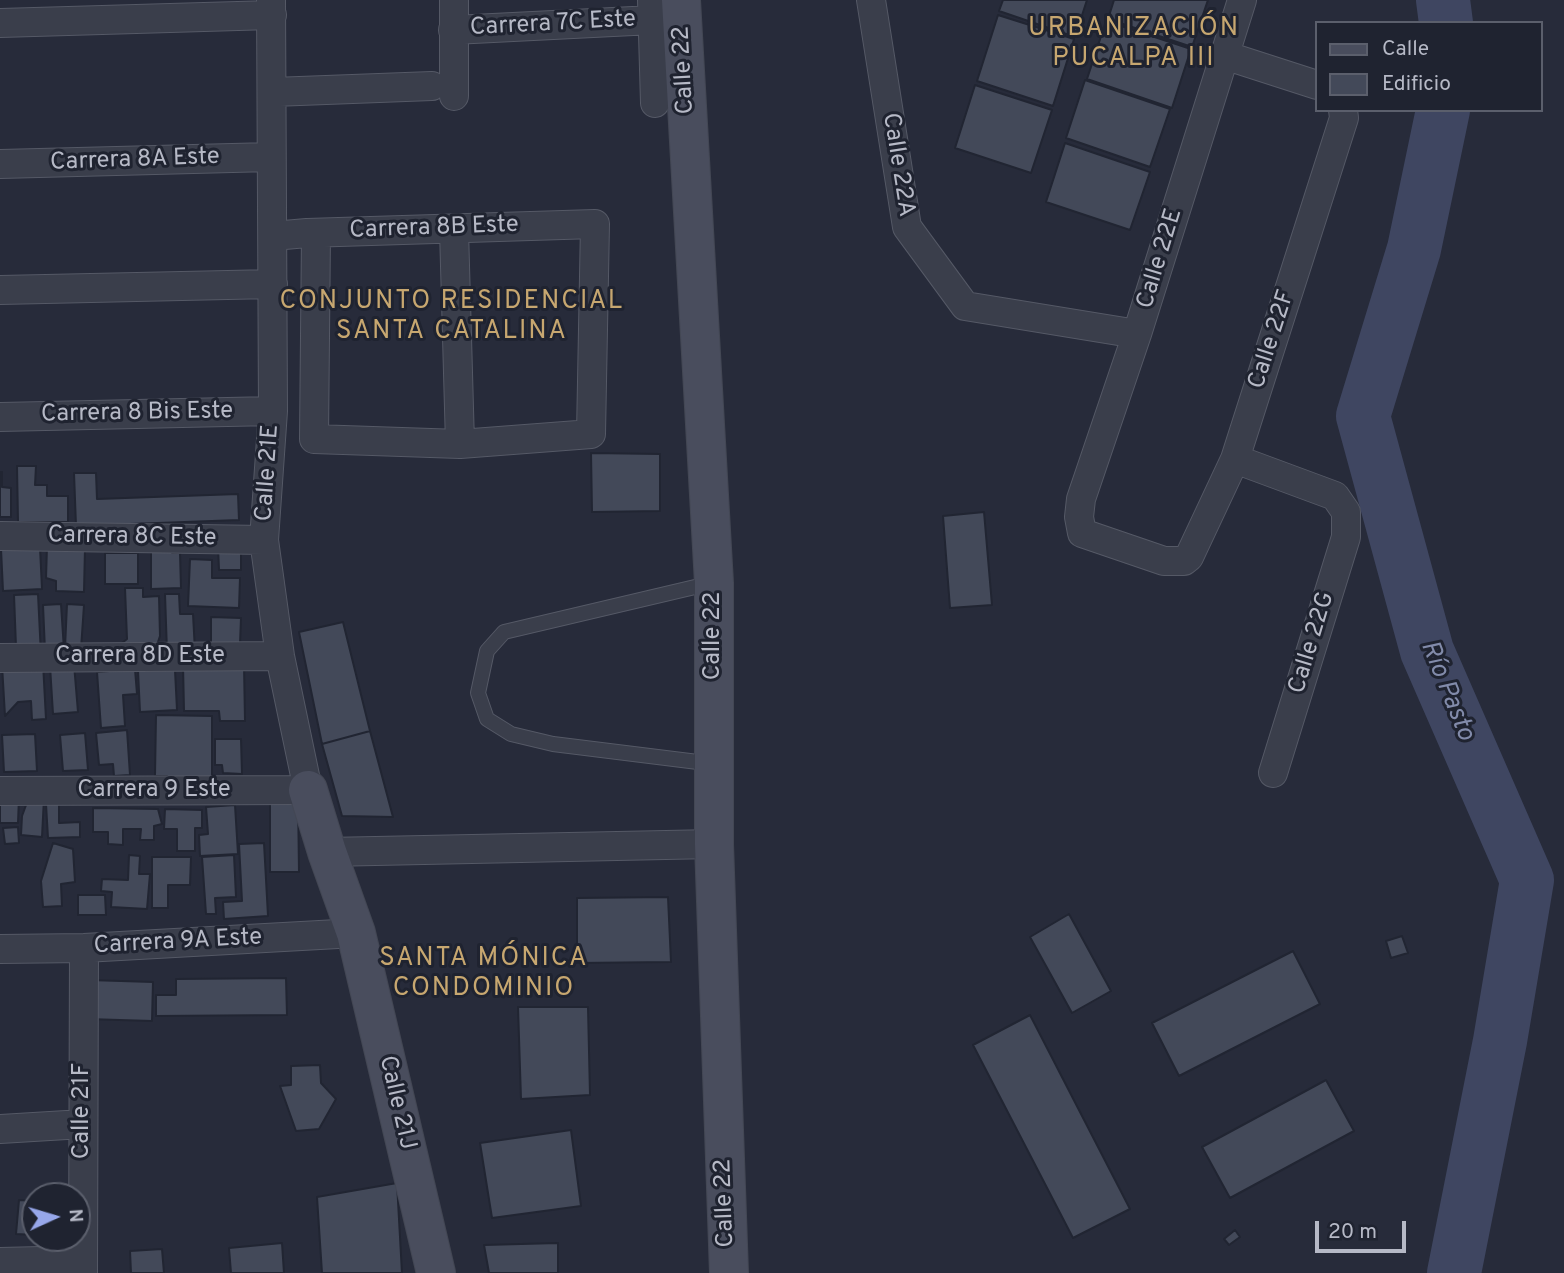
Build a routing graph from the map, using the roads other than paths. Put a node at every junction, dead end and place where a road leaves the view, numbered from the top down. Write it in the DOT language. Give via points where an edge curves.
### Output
graph roads {
  1 [pos="454,0"];
  2 [pos="871,0"];
  3 [pos="1242,0"];
  4 [pos="272,7"];
  5 [pos="662,7"];
  6 [pos="598,12"];
  7 [pos="0,23"];
  8 [pos="453,30"];
  9 [pos="1224,55"];
  10 [pos="1316,85"];
  11 [pos="273,92"];
  12 [pos="655,103"];
  13 [pos="1343,112"];
  14 [pos="271,157"];
  15 [pos="0,164"];
  16 [pos="454,230"];
  17 [pos="316,233"];
  18 [pos="273,236"];
  19 [pos="274,284"];
  20 [pos="0,290"];
  21 [pos="1137,334"];
  22 [pos="273,411"];
  23 [pos="0,417"];
  24 [pos="460,444"];
  25 [pos="1235,459"];
  26 [pos="0,536"];
  27 [pos="264,540"];
  28 [pos="1184,561"];
  29 [pos="714,583"];
  30 [pos="280,656"];
  31 [pos="0,658"];
  32 [pos="714,764"];
  33 [pos="1273,773"];
  34 [pos="308,790"];
  35 [pos="0,791"];
  36 [pos="714,844"];
  37 [pos="327,852"];
  38 [pos="356,933"];
  39 [pos="83,948"];
  40 [pos="0,949"];
  41 [pos="83,1124"];
  42 [pos="0,1129"];
  43 [pos="0,1262"];
  44 [pos="83,1266"];
  45 [pos="436,1273"];
  46 [pos="729,1273"];
  1 -- 8 [label="street"];
  2 -- 21 [label="street, Calle 22A" via="907,227 965,306"];
  3 -- 9 [label="street, Calle 22E"];
  4 -- 7 [label="street"];
  4 -- 11 [label="street, Calle 21E"];
  5 -- 6 [label="street, Carrera 7C Este"];
  5 -- 12 [label="street"];
  5 -- 29 [label="main road, Calle 22"];
  6 -- 8 [label="street, Carrera 7C Este"];
  8 -- 11 [label="street" via="443,91"];
  9 -- 10 [label="street"];
  9 -- 21 [label="street, Calle 22E"];
  11 -- 14 [label="street, Calle 21E"];
  13 -- 25 [label="street, Calle 22F"];
  14 -- 15 [label="street, Carrera 8A Este"];
  14 -- 18 [label="street, Calle 21E"];
  16 -- 17 [label="street, Carrera 8B Este"];
  16 -- 24 [label="street"];
  16 -- 24 [label="street, Carrera 8B Este" via="595,224 590,434"];
  17 -- 18 [label="street, Carrera 8B Este"];
  17 -- 24 [label="street" via="314,439"];
  18 -- 19 [label="street, Calle 21E"];
  19 -- 20 [label="street"];
  19 -- 22 [label="street, Calle 21E"];
  21 -- 28 [label="street, Calle 22E" via="1081,499 1082,533 1164,561"];
  22 -- 23 [label="street, Carrera 8 Bis Este"];
  22 -- 27 [label="street, Calle 21E"];
  25 -- 28 [label="street, Calle 22F"];
  25 -- 33 [label="street, Calle 22G" via="1335,496 1346,512 1346,537"];
  26 -- 27 [label="street, Carrera 8C Este"];
  27 -- 30 [label="street, Calle 21E"];
  29 -- 32 [label="main road, Calle 22"];
  29 -- 32 [label="lane" via="504,632 487,651 478,693 487,719 511,734 553,744"];
  30 -- 31 [label="street, Carrera 8D Este"];
  30 -- 34 [label="street, Calle 21E"];
  32 -- 36 [label="main road, Calle 22"];
  34 -- 35 [label="street, Carrera 9 Este"];
  34 -- 37 [label="main road, Calle 21E"];
  36 -- 37 [label="street"];
  36 -- 46 [label="main road, Calle 22"];
  37 -- 38 [label="main road, Calle 21E"];
  38 -- 39 [label="street, Carrera 9A Este"];
  38 -- 45 [label="main road, Calle 21J"];
  39 -- 40 [label="street, Carrera 9A Este"];
  39 -- 41 [label="street, Calle 21F"];
  41 -- 42 [label="street"];
  41 -- 44 [label="street, Calle 21F"];
  43 -- 44 [label="street"];
}
